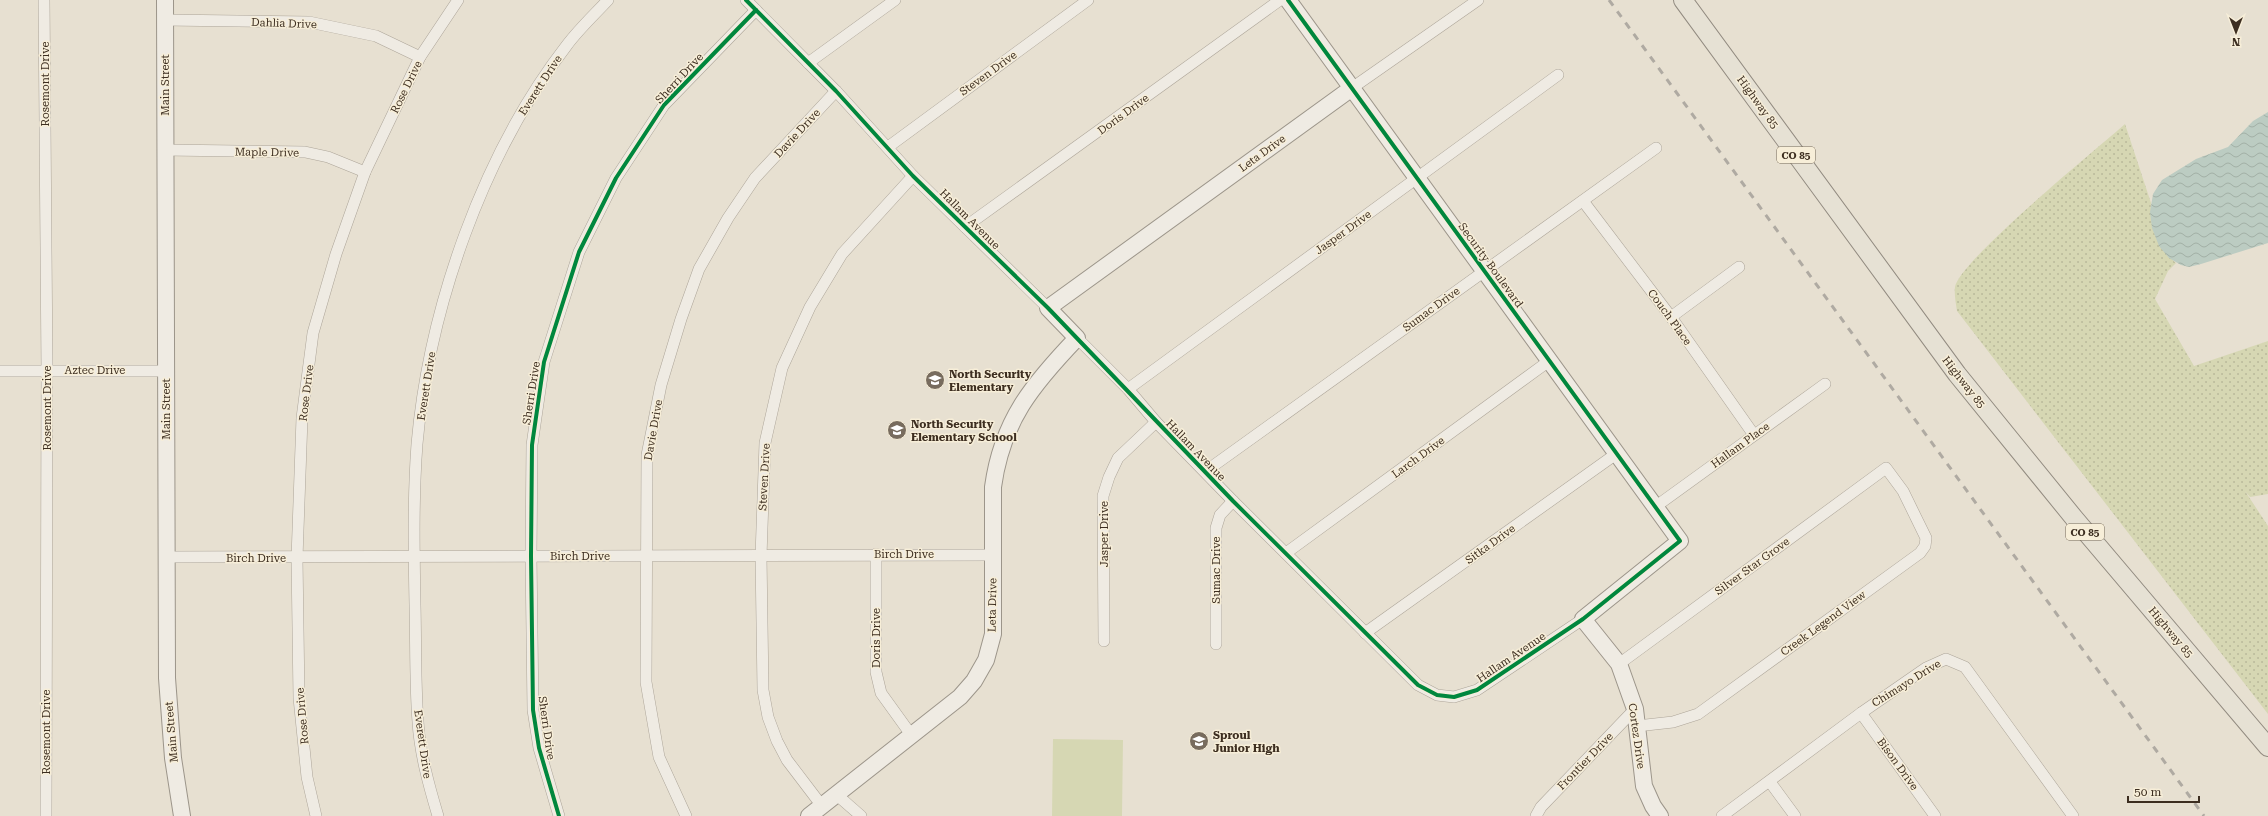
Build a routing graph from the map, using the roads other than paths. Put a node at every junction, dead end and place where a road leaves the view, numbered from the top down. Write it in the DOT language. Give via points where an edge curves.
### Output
graph roads {
  1 [pos="44,0"];
  2 [pos="165,0"];
  3 [pos="458,0"];
  4 [pos="608,0"];
  5 [pos="746,0"];
  6 [pos="895,0"];
  7 [pos="1088,0"];
  8 [pos="1280,0"];
  9 [pos="1288,0"];
  10 [pos="1478,0"];
  11 [pos="1683,0"];
  12 [pos="756,10"];
  13 [pos="165,20"];
  14 [pos="420,57"];
  15 [pos="808,63"];
  16 [pos="1558,75"];
  17 [pos="1352,88"];
  18 [pos="836,91"];
  19 [pos="888,147"];
  20 [pos="1656,148"];
  21 [pos="165,150"];
  22 [pos="365,172"];
  23 [pos="913,176"];
  24 [pos="1417,178"];
  25 [pos="1583,201"];
  26 [pos="965,227"];
  27 [pos="1739,267"];
  28 [pos="1484,270"];
  29 [pos="1048,308"];
  30 [pos="1671,317"];
  31 [pos="1077,338"];
  32 [pos="1549,361"];
  33 [pos="47,370"];
  34 [pos="0,371"];
  35 [pos="166,371"];
  36 [pos="1825,384"];
  37 [pos="1128,389"];
  38 [pos="1156,422"];
  39 [pos="1754,435"];
  40 [pos="1616,454"];
  41 [pos="1886,468"];
  42 [pos="1206,471"];
  43 [pos="1233,501"];
  44 [pos="1655,507"];
  45 [pos="1680,541"];
  46 [pos="1286,553"];
  47 [pos="876,554"];
  48 [pos="993,555"];
  49 [pos="531,556"];
  50 [pos="645,556"];
  51 [pos="761,556"];
  52 [pos="167,557"];
  53 [pos="414,557"];
  54 [pos="298,558"];
  55 [pos="1583,619"];
  56 [pos="1365,633"];
  57 [pos="1104,641"];
  58 [pos="1216,644"];
  59 [pos="1618,664"];
  60 [pos="1636,708"];
  61 [pos="1861,713"];
  62 [pos="1637,726"];
  63 [pos="912,736"];
  64 [pos="2268,747"];
  65 [pos="1770,782"];
  66 [pos="837,795"];
  67 [pos="816,811"];
  68 [pos="46,816"];
  69 [pos="182,816"];
  70 [pos="316,816"];
  71 [pos="438,816"];
  72 [pos="559,816"];
  73 [pos="686,816"];
  74 [pos="862,816"];
  75 [pos="1536,816"];
  76 [pos="1660,816"];
  77 [pos="1722,816"];
  78 [pos="1795,816"];
  79 [pos="1935,816"];
  80 [pos="2073,816"];
  1 -- 33 [label="street, Rosemont Drive"];
  2 -- 13 [label="street, Main Street"];
  3 -- 14 [label="street, Rose Drive"];
  4 -- 53 [label="street, Everett Drive" via="567,44 528,102 492,167 448,283 431,351 417,444"];
  5 -- 12 [label="street, Hallam Avenue"];
  6 -- 15 [label="street"];
  7 -- 19 [label="street, Steven Drive"];
  8 -- 26 [label="street, Doris Drive"];
  9 -- 17 [label="street, Security Boulevard"];
  10 -- 17 [label="street, Leta Drive"];
  11 -- 64 [label="main road, Highway 85 / CO 85" via="1957,374 2074,518"];
  12 -- 15 [label="street, Hallam Avenue"];
  12 -- 49 [label="street, Sherri Drive" via="664,105 616,178 579,252 544,362 532,445"];
  13 -- 14 [label="street, Dahlia Drive" via="309,22 376,36"];
  13 -- 21 [label="street, Main Street"];
  14 -- 22 [label="street, Rose Drive"];
  15 -- 18 [label="street, Hallam Avenue"];
  16 -- 24 [label="street, Jasper Drive"];
  17 -- 24 [label="street, Security Boulevard"];
  17 -- 29 [label="street, Leta Drive"];
  18 -- 19 [label="street, Hallam Avenue"];
  18 -- 50 [label="street, Davie Drive" via="755,178 728,218 699,269 661,385 647,455"];
  19 -- 23 [label="street, Hallam Avenue"];
  20 -- 25 [label="street, Sumac Drive"];
  21 -- 22 [label="street, Maple Drive" via="306,152 328,157"];
  21 -- 35 [label="street, Main Street"];
  22 -- 54 [label="street, Rose Drive" via="336,254 313,333 302,418"];
  23 -- 26 [label="street, Hallam Avenue"];
  23 -- 51 [label="street, Steven Drive" via="842,254 810,307 782,368 765,443"];
  24 -- 28 [label="street, Security Boulevard"];
  24 -- 37 [label="street, Jasper Drive"];
  25 -- 28 [label="street, Sumac Drive"];
  25 -- 30 [label="street, Couch Place"];
  26 -- 29 [label="street, Hallam Avenue"];
  27 -- 30 [label="street"];
  28 -- 32 [label="street, Security Boulevard"];
  28 -- 42 [label="street, Sumac Drive"];
  29 -- 31 [label="street, Hallam Avenue"];
  30 -- 39 [label="street, Couch Place"];
  31 -- 37 [label="street, Hallam Avenue"];
  31 -- 48 [label="street, Leta Drive" via="1047,369 1027,396 1011,421 1002,442 993,487"];
  32 -- 40 [label="street, Security Boulevard"];
  32 -- 46 [label="street, Larch Drive"];
  33 -- 34 [label="street, Aztec Drive"];
  33 -- 35 [label="street, Aztec Drive"];
  33 -- 68 [label="street, Rosemont Drive"];
  35 -- 52 [label="street, Main Street"];
  36 -- 39 [label="street, Hallam Place"];
  37 -- 38 [label="street, Hallam Avenue"];
  38 -- 42 [label="street, Hallam Avenue"];
  38 -- 57 [label="street, Jasper Drive" via="1118,458 1104,496"];
  39 -- 44 [label="street, Hallam Place"];
  40 -- 44 [label="street, Security Boulevard"];
  40 -- 56 [label="street, Sitka Drive"];
  41 -- 59 [label="street, Silver Star Grove"];
  41 -- 62 [label="street, Creek Legend View" via="1903,491 1926,538 1925,546 1920,553 1698,714 1673,722"];
  42 -- 43 [label="street, Hallam Avenue"];
  43 -- 46 [label="street, Hallam Avenue"];
  43 -- 58 [label="street, Sumac Drive" via="1220,515 1216,528"];
  44 -- 45 [label="street, Security Boulevard"];
  45 -- 55 [label="street, Hallam Avenue"];
  46 -- 56 [label="street, Hallam Avenue"];
  47 -- 48 [label="street, Birch Drive"];
  47 -- 51 [label="street, Birch Drive"];
  47 -- 63 [label="street, Doris Drive" via="876,672 881,693"];
  48 -- 63 [label="street, Leta Drive" via="993,634 986,660 974,681 960,697"];
  49 -- 50 [label="street, Birch Drive"];
  49 -- 53 [label="street, Birch Drive"];
  49 -- 72 [label="street, Sherri Drive" via="533,710 539,748"];
  50 -- 51 [label="street, Birch Drive"];
  50 -- 73 [label="street, Davie Drive" via="646,682 651,719 659,756"];
  51 -- 67 [label="street, Steven Drive" via="763,690 768,717 777,741"];
  52 -- 54 [label="street, Birch Drive"];
  52 -- 69 [label="street, Main Street" via="170,723"];
  53 -- 54 [label="street, Birch Drive"];
  53 -- 71 [label="street, Everett Drive" via="418,723 427,780"];
  54 -- 70 [label="street, Rose Drive" via="299,698 307,777"];
  55 -- 56 [label="street, Hallam Avenue" via="1477,690 1454,697 1437,695 1418,685"];
  55 -- 59 [label="street, Cortez Drive"];
  59 -- 60 [label="street, Cortez Drive"];
  60 -- 62 [label="street, Cortez Drive"];
  60 -- 75 [label="street, Frontier Drive" via="1541,807"];
  61 -- 65 [label="street, Chimayo Drive"];
  61 -- 79 [label="street, Bison Drive"];
  61 -- 80 [label="street, Chimayo Drive" via="1926,668 1946,659 1965,667"];
  62 -- 76 [label="street, Cortez Drive" via="1644,786"];
  63 -- 66 [label="street, Leta Drive"];
  65 -- 77 [label="street, Chimayo Drive"];
  65 -- 78 [label="street"];
  66 -- 67 [label="street, Leta Drive"];
  66 -- 74 [label="street"];
}
